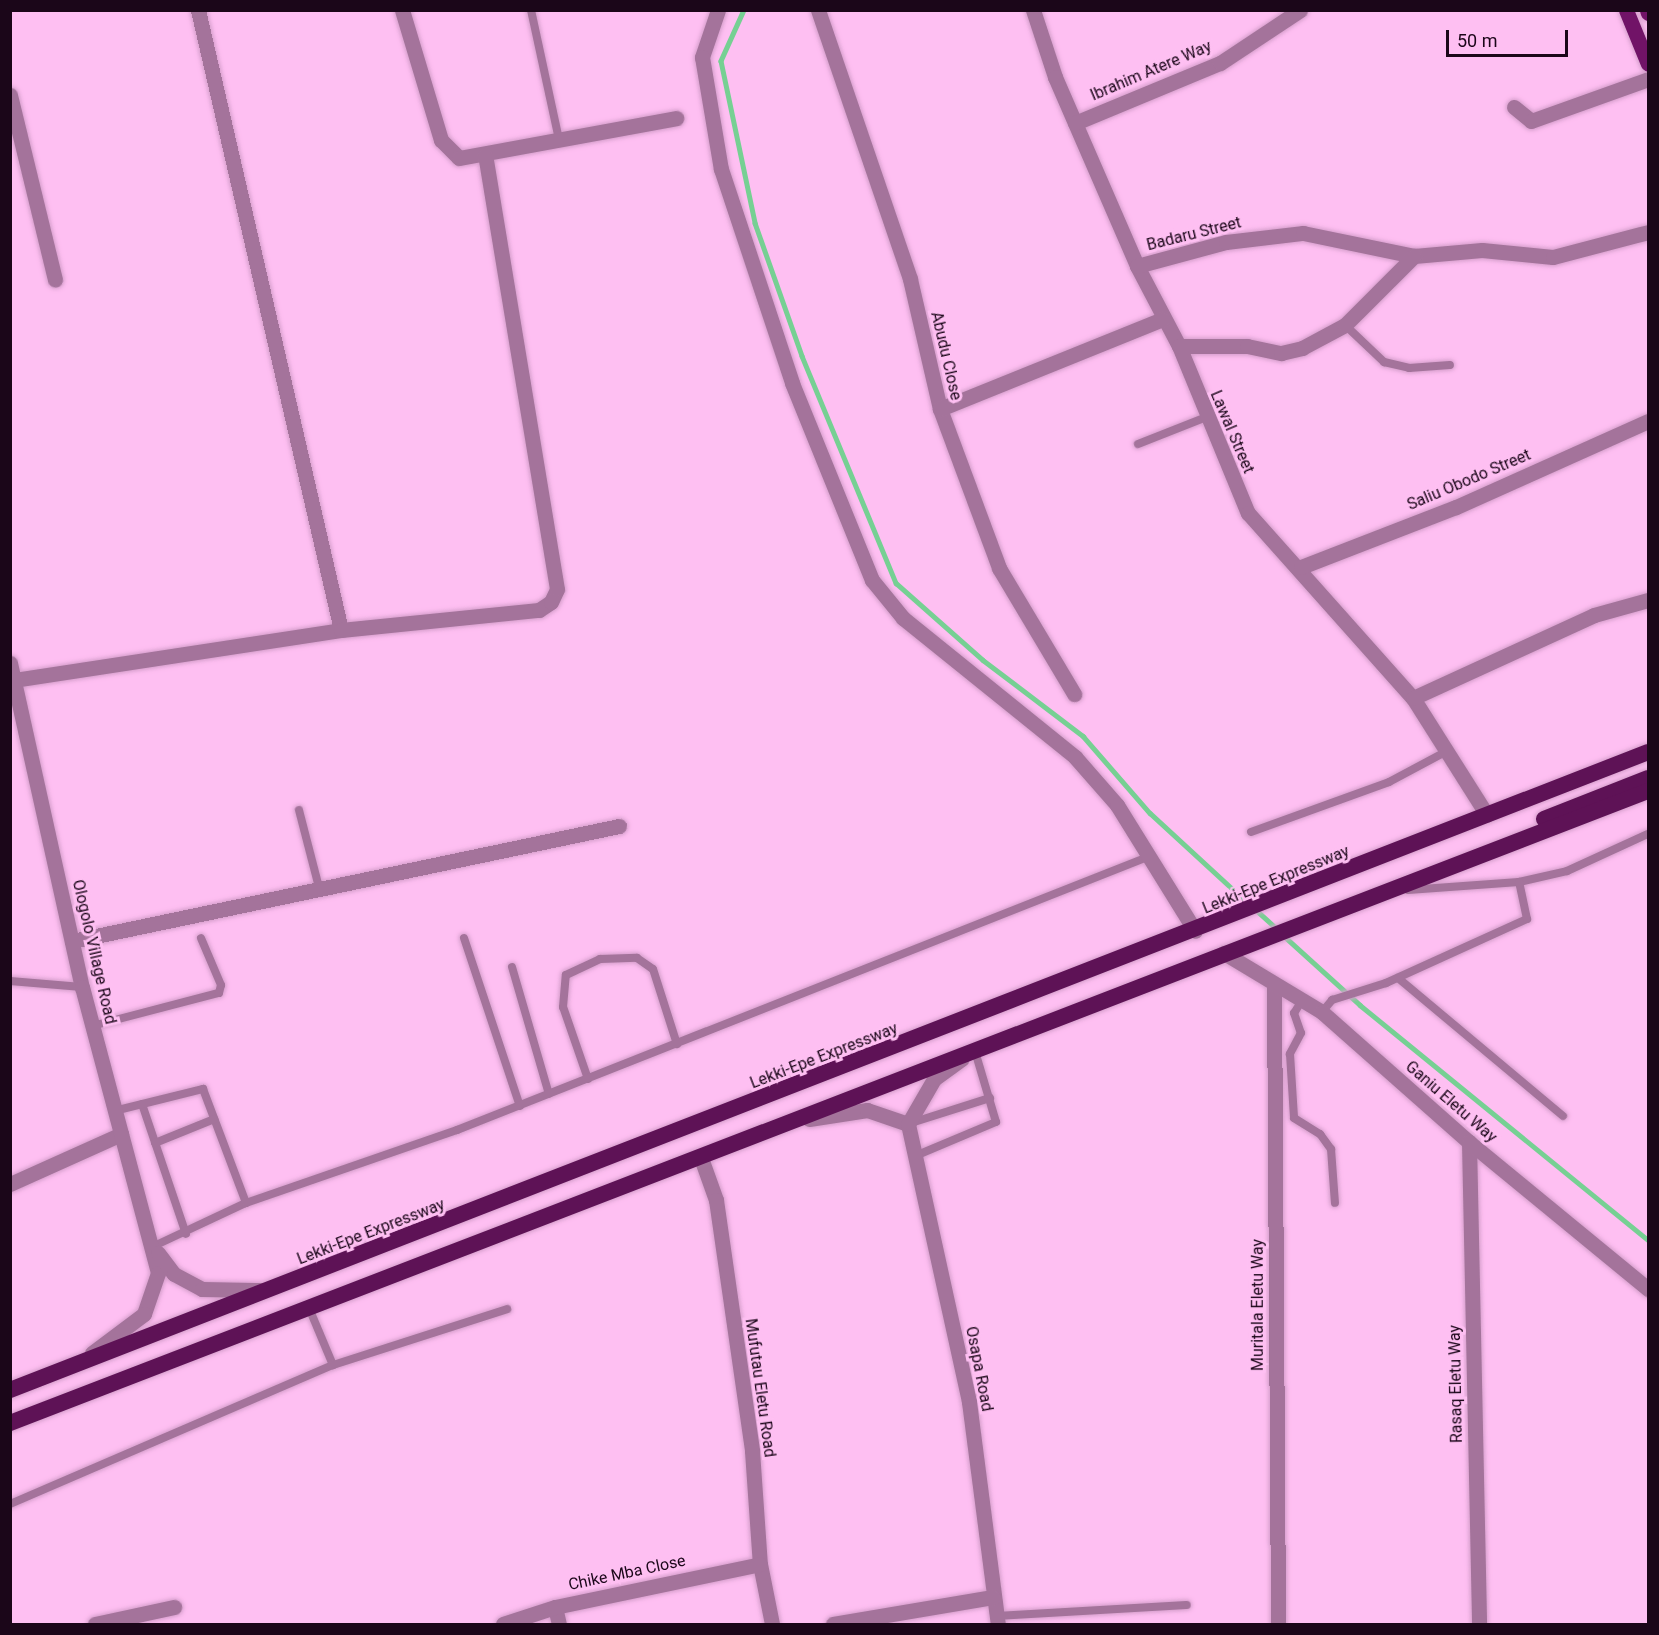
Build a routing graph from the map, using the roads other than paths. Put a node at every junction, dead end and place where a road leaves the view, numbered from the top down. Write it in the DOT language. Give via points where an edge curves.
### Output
graph roads {
  1 [pos="198,10"];
  2 [pos="402,10"];
  3 [pos="531,10"];
  4 [pos="718,10"];
  5 [pos="818,10"];
  6 [pos="1033,10"];
  7 [pos="1300,10"];
  8 [pos="1626,10"];
  9 [pos="1648,64"];
  10 [pos="1648,79"];
  11 [pos="10,95"];
  12 [pos="1514,107"];
  13 [pos="676,118"];
  14 [pos="1075,123"];
  15 [pos="560,141"];
  16 [pos="485,156"];
  17 [pos="1648,232"];
  18 [pos="1414,256"];
  19 [pos="1137,266"];
  20 [pos="55,280"];
  21 [pos="1163,319"];
  22 [pos="1345,325"];
  23 [pos="1179,346"];
  24 [pos="1450,365"];
  25 [pos="940,409"];
  26 [pos="1204,418"];
  27 [pos="1648,421"];
  28 [pos="1138,444"];
  29 [pos="1301,567"];
  30 [pos="1648,600"];
  31 [pos="341,630"];
  32 [pos="10,663"];
  33 [pos="14,680"];
  34 [pos="1074,694"];
  35 [pos="1413,698"];
  36 [pos="1450,750"];
  37 [pos="1648,752"];
  38 [pos="1648,778"];
  39 [pos="1648,791"];
  40 [pos="299,810"];
  41 [pos="1486,815"];
  42 [pos="619,826"];
  43 [pos="1251,832"];
  44 [pos="1648,834"];
  45 [pos="1151,856"];
  46 [pos="1439,870"];
  47 [pos="1519,882"];
  48 [pos="321,892"];
  49 [pos="1379,892"];
  50 [pos="1195,931"];
  51 [pos="201,938"];
  52 [pos="464,938"];
  53 [pos="72,941"];
  54 [pos="1224,952"];
  55 [pos="512,967"];
  56 [pos="1398,978"];
  57 [pos="10,981"];
  58 [pos="1274,985"];
  59 [pos="82,987"];
  60 [pos="1301,1002"];
  61 [pos="1327,1006"];
  62 [pos="92,1026"];
  63 [pos="677,1044"];
  64 [pos="977,1048"];
  65 [pos="588,1079"];
  66 [pos="549,1094"];
  67 [pos="990,1098"];
  68 [pos="142,1104"];
  69 [pos="520,1106"];
  70 [pos="114,1111"];
  71 [pos="1563,1116"];
  72 [pos="214,1119"];
  73 [pos="799,1121"];
  74 [pos="908,1124"];
  75 [pos="121,1134"];
  76 [pos="1469,1142"];
  77 [pos="155,1143"];
  78 [pos="915,1156"];
  79 [pos="701,1158"];
  80 [pos="10,1184"];
  81 [pos="246,1203"];
  82 [pos="1335,1203"];
  83 [pos="186,1234"];
  84 [pos="154,1246"];
  85 [pos="286,1284"];
  86 [pos="1648,1289"];
  87 [pos="309,1308"];
  88 [pos="507,1309"];
  89 [pos="333,1365"];
  90 [pos="69,1368"];
  91 [pos="10,1390"];
  92 [pos="10,1423"];
  93 [pos="10,1504"];
  94 [pos="760,1564"];
  95 [pos="993,1597"];
  96 [pos="1187,1605"];
  97 [pos="174,1607"];
  98 [pos="555,1607"];
  99 [pos="997,1620"];
  100 [pos="95,1624"];
  101 [pos="503,1624"];
  102 [pos="559,1624"];
  103 [pos="772,1624"];
  104 [pos="833,1624"];
  105 [pos="1278,1624"];
  106 [pos="1479,1624"];
  1 -- 31 [label="street"];
  2 -- 16 [label="street" via="441,140 459,158"];
  3 -- 15 [label="lane"];
  4 -- 45 [label="street" via="702,57 721,169 792,382 872,580 903,618 1064,746 1117,804"];
  5 -- 25 [label="street, Abudu Close" via="910,279"];
  6 -- 14 [label="street, Lawal Street"];
  7 -- 14 [label="street, Ibrahim Atere Way" via="1220,63"];
  8 -- 9 [label="main road"];
  10 -- 12 [label="street" via="1531,121"];
  11 -- 20 [label="street"];
  13 -- 15 [label="street"];
  14 -- 19 [label="street, Lawal Street"];
  15 -- 16 [label="street"];
  16 -- 31 [label="street" via="557,589 539,610"];
  17 -- 18 [label="street, Badaru Street" via="1553,257 1482,250"];
  18 -- 19 [label="street, Badaru Street" via="1303,233 1226,242"];
  18 -- 22 [label="street"];
  19 -- 21 [label="street, Lawal Street"];
  21 -- 23 [label="street, Lawal Street"];
  21 -- 25 [label="street"];
  22 -- 23 [label="street" via="1302,348 1281,353 1247,346"];
  22 -- 24 [label="lane" via="1384,362 1409,368"];
  23 -- 26 [label="street, Lawal Street"];
  25 -- 34 [label="street, Abudu Close" via="999,568"];
  26 -- 28 [label="lane"];
  26 -- 29 [label="street, Lawal Street" via="1248,513"];
  27 -- 29 [label="street, Saliu Obodo Street" via="1456,507"];
  29 -- 35 [label="street, Lawal Street"];
  30 -- 35 [label="street" via="1594,615"];
  31 -- 33 [label="street"];
  32 -- 33 [label="street, Ologolo Village Road"];
  33 -- 53 [label="street, Ologolo Village Road"];
  35 -- 36 [label="street, Lawal Street"];
  36 -- 41 [label="street, Lawal Street"];
  36 -- 43 [label="lane" via="1389,782"];
  37 -- 41 [label="highway, Lekki-Epe Expressway"];
  38 -- 46 [label="highway" via="1461,850"];
  39 -- 46 [label="highway"];
  40 -- 48 [label="lane"];
  41 -- 50 [label="highway, Lekki-Epe Expressway"];
  42 -- 48 [label="street"];
  44 -- 47 [label="lane" via="1568,871"];
  45 -- 50 [label="street"];
  45 -- 63 [label="lane"];
  46 -- 49 [label="highway"];
  47 -- 49 [label="lane"];
  47 -- 56 [label="lane" via="1527,919"];
  48 -- 53 [label="street"];
  49 -- 54 [label="highway"];
  50 -- 85 [label="highway, Lekki-Epe Expressway"];
  51 -- 62 [label="lane" via="221,985 219,993"];
  52 -- 69 [label="lane"];
  53 -- 59 [label="street, Ologolo Village Road"];
  54 -- 58 [label="street, Ganiu Eletu Way"];
  54 -- 64 [label="highway"];
  55 -- 66 [label="lane"];
  56 -- 61 [label="lane"];
  56 -- 71 [label="lane"];
  57 -- 59 [label="lane"];
  58 -- 60 [label="street, Ganiu Eletu Way"];
  58 -- 105 [label="street, Muritala Eletu Way"];
  59 -- 62 [label="street, Ologolo Village Road"];
  60 -- 61 [label="street, Ganiu Eletu Way"];
  60 -- 82 [label="lane" via="1294,1013 1301,1033 1290,1054 1294,1118 1320,1134 1331,1149"];
  61 -- 76 [label="street, Ganiu Eletu Way"];
  62 -- 70 [label="street, Ologolo Village Road"];
  63 -- 65 [label="lane"];
  63 -- 65 [label="lane" via="653,969 637,958 600,959 566,975 563,1007"];
  64 -- 67 [label="lane"];
  64 -- 73 [label="highway"];
  64 -- 74 [label="street" via="934,1079"];
  65 -- 66 [label="lane"];
  66 -- 69 [label="lane"];
  67 -- 74 [label="lane"];
  67 -- 78 [label="lane" via="996,1122"];
  68 -- 70 [label="lane"];
  68 -- 72 [label="lane" via="204,1089"];
  68 -- 77 [label="lane"];
  69 -- 81 [label="lane"];
  70 -- 75 [label="street, Ologolo Village Road"];
  72 -- 77 [label="lane"];
  72 -- 81 [label="lane"];
  73 -- 74 [label="street" via="867,1110"];
  73 -- 79 [label="highway"];
  74 -- 78 [label="street, Osapa Road"];
  75 -- 80 [label="street"];
  75 -- 84 [label="street, Ologolo Village Road"];
  76 -- 86 [label="street, Ganiu Eletu Way"];
  76 -- 106 [label="street, Rasaq Eletu Way"];
  77 -- 83 [label="lane"];
  78 -- 95 [label="street, Osapa Road" via="969,1402"];
  79 -- 87 [label="highway"];
  79 -- 94 [label="street, Mufutau Eletu Road" via="716,1200 752,1451"];
  81 -- 83 [label="lane"];
  83 -- 84 [label="lane"];
  84 -- 85 [label="street" via="174,1274 202,1289 250,1292"];
  84 -- 90 [label="street" via="157,1286 144,1314"];
  85 -- 90 [label="highway, Lekki-Epe Expressway"];
  87 -- 89 [label="lane"];
  87 -- 92 [label="highway"];
  88 -- 89 [label="lane"];
  89 -- 93 [label="lane"];
  90 -- 91 [label="highway, Lekki-Epe Expressway"];
  94 -- 98 [label="street, Chike Mba Close"];
  94 -- 103 [label="street, Mufutau Eletu Road"];
  95 -- 99 [label="street, Osapa Road"];
  95 -- 104 [label="street"];
  96 -- 99 [label="lane"];
  97 -- 100 [label="street"];
  98 -- 101 [label="street, Chike Mba Close"];
  98 -- 102 [label="street"];
}
